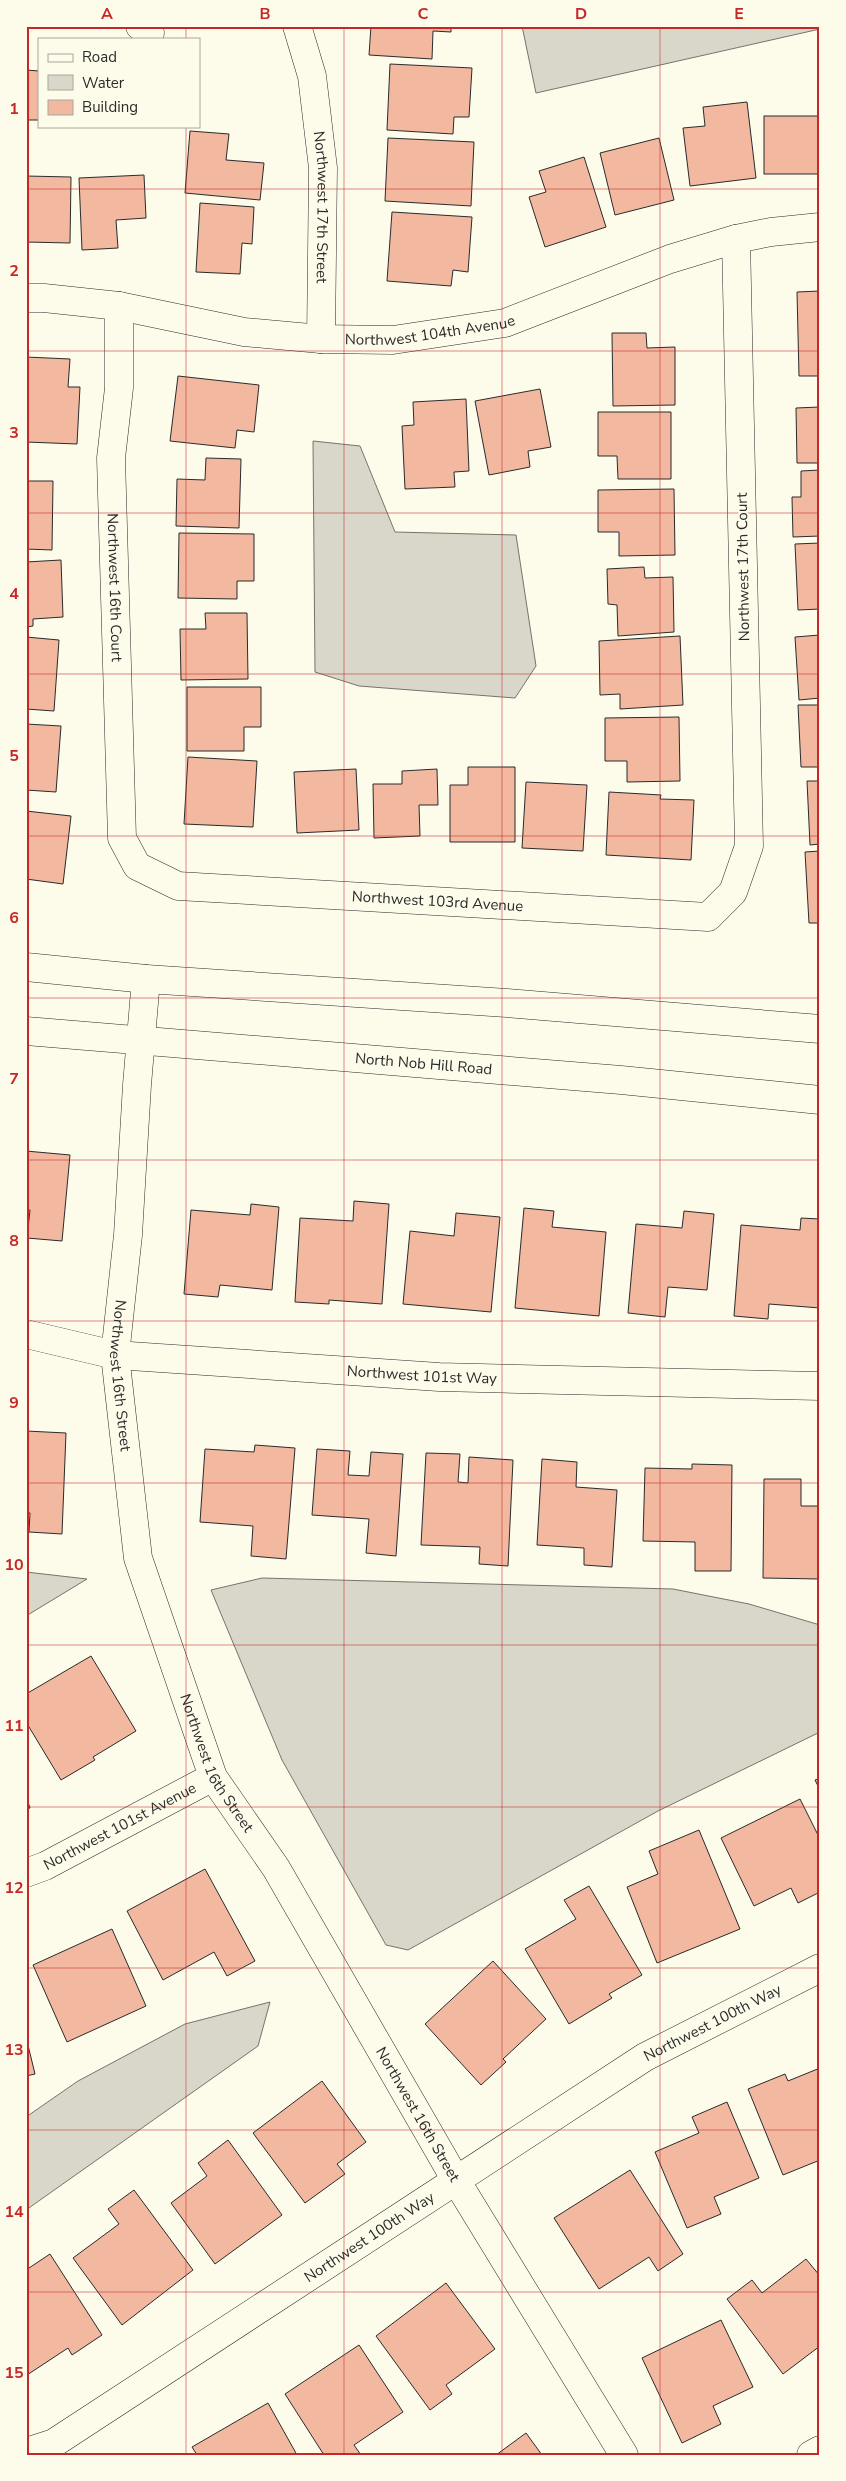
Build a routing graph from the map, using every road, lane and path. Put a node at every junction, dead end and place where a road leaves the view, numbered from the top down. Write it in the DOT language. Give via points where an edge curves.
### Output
graph roads {
  1 [pos="278,26"];
  2 [pos="297,26"];
  3 [pos="312,76"];
  4 [pos="820,227"];
  5 [pos="736,239"];
  6 [pos="26,298"];
  7 [pos="119,306"];
  8 [pos="321,339"];
  9 [pos="137,866"];
  10 [pos="733,892"];
  11 [pos="26,967"];
  12 [pos="146,978"];
  13 [pos="820,1029"];
  14 [pos="26,1031"];
  15 [pos="142,1040"];
  16 [pos="820,1100"];
  17 [pos="26,1334"];
  18 [pos="115,1355"];
  19 [pos="820,1386"];
  20 [pos="213,1777"];
  21 [pos="26,1873"];
  22 [pos="820,1968"];
  23 [pos="457,2182"];
  24 [pos="820,2450"];
  25 [pos="26,2452"];
  26 [pos="624,2455"];
  27 [pos="811,2455"];
  1 -- 3 [label="street, Northwest 17th Street"];
  2 -- 3 [label="street, Northwest 17th Street"];
  3 -- 8 [label="street, Northwest 17th Street" via="323,168"];
  4 -- 5 [label="street, Northwest 104th Avenue"];
  5 -- 8 [label="street, Northwest 104th Avenue" via="670,259 505,323 393,340"];
  5 -- 10 [label="street, Northwest 17th Court" via="749,846"];
  6 -- 7 [label="street, Northwest 104th Avenue"];
  7 -- 8 [label="street, Northwest 104th Avenue" via="244,332"];
  7 -- 9 [label="street, Northwest 16th Court" via="119,388 111,458 122,838"];
  9 -- 10 [label="street, Northwest 103rd Avenue" via="178,886 708,916"];
  11 -- 12 [label="street"];
  12 -- 13 [label="street"];
  12 -- 15 [label="street, Northwest 16th Street"];
  14 -- 15 [label="street, North Nob Hill Road"];
  15 -- 16 [label="street, North Nob Hill Road"];
  15 -- 18 [label="street, Northwest 16th Street" via="128,1235"];
  17 -- 18 [label="street, Northwest 101st Way"];
  18 -- 19 [label="street, Northwest 101st Way" via="439,1377"];
  18 -- 20 [label="street, Northwest 16th Street" via="138,1558"];
  20 -- 21 [label="street, Northwest 101st Avenue"];
  20 -- 23 [label="street, Northwest 16th Street" via="276,1868"];
  22 -- 23 [label="street, Northwest 100th Way" via="645,2057"];
  23 -- 25 [label="street, Northwest 100th Way" via="54,2443"];
  23 -- 26 [label="street, Northwest 16th Street"];
  24 -- 27 [label="street"];
}
